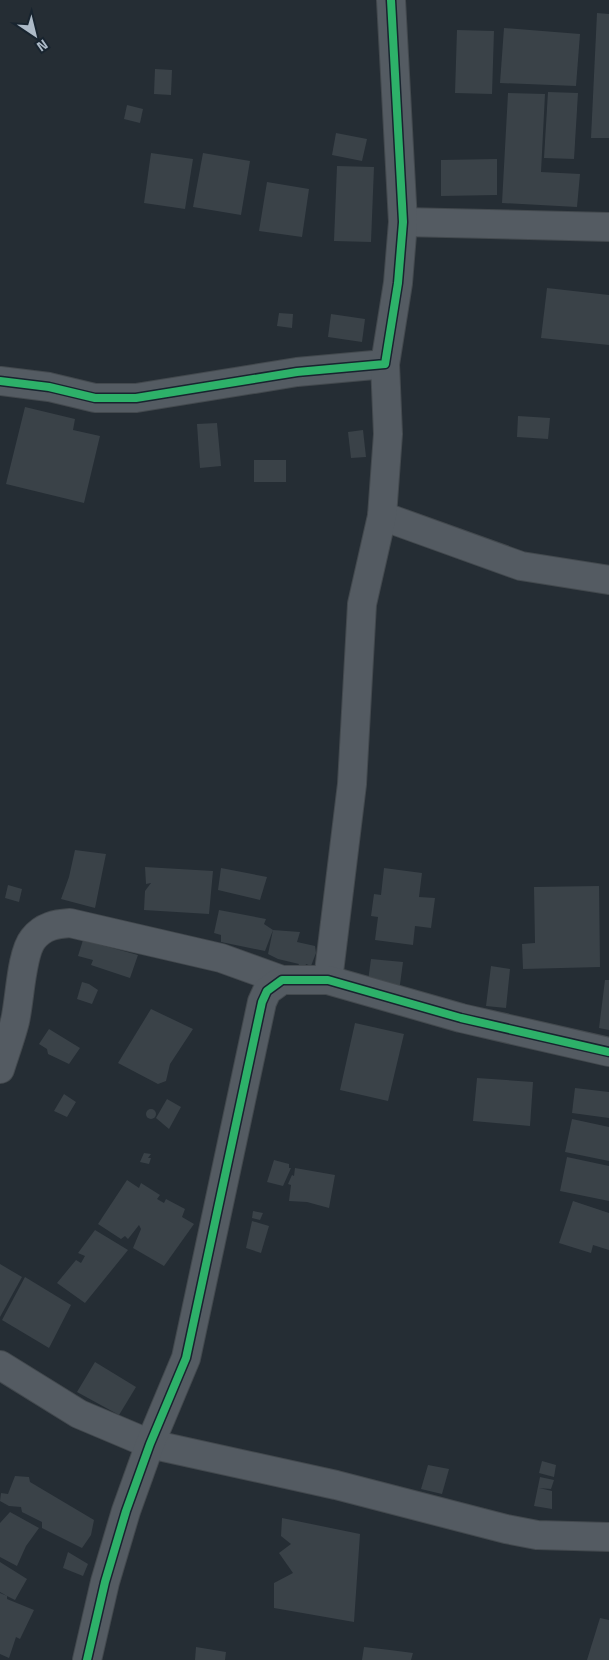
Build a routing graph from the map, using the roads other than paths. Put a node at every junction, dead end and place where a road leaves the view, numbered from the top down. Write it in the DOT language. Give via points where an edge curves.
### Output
graph roads {
  1 [pos="391,0"];
  2 [pos="403,222"];
  3 [pos="609,227"];
  4 [pos="384,364"];
  5 [pos="0,381"];
  6 [pos="382,516"];
  7 [pos="609,580"];
  8 [pos="282,980"];
  9 [pos="328,980"];
  10 [pos="609,1052"];
  11 [pos="0,1069"];
  12 [pos="0,1366"];
  13 [pos="150,1444"];
  14 [pos="609,1537"];
  15 [pos="87,1660"];
  1 -- 2 [label="street"];
  2 -- 3 [label="street"];
  2 -- 4 [label="street" via="398,282"];
  4 -- 5 [label="street" via="297,372 136,398 95,398 49,387"];
  4 -- 6 [label="street" via="388,434"];
  6 -- 7 [label="street" via="521,566"];
  6 -- 9 [label="street" via="362,604 352,784"];
  8 -- 9 [label="street"];
  8 -- 11 [label="street" via="221,958 70,923 54,924 34,938 26,950 15,1021"];
  8 -- 13 [label="street" via="267,991 262,1002 186,1358"];
  9 -- 10 [label="street" via="461,1018"];
  12 -- 13 [label="street" via="79,1414"];
  13 -- 14 [label="street" via="336,1485 506,1529 537,1534"];
  13 -- 15 [label="street" via="105,1582"];
}
